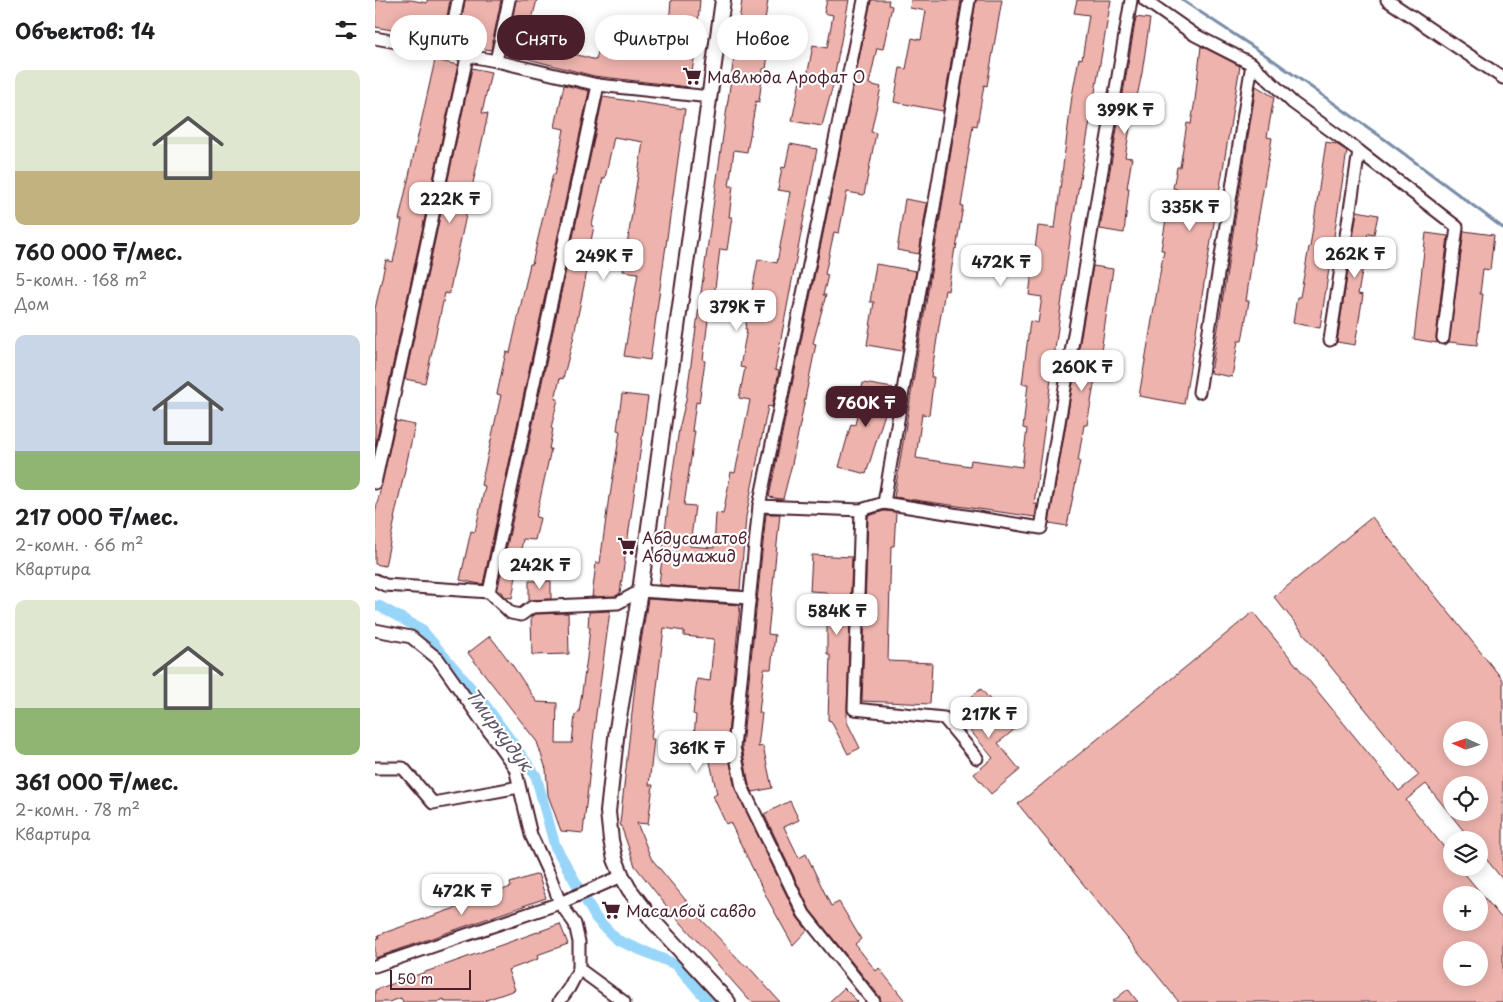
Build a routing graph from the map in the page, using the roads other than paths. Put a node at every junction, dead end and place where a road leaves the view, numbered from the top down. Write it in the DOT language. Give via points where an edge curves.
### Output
graph roads {
  1 [pos="459,0"];
  2 [pos="509,0"];
  3 [pos="723,0"];
  4 [pos="864,0"];
  5 [pos="969,0"];
  6 [pos="1131,0"];
  7 [pos="1145,0"];
  8 [pos="1387,0"];
  9 [pos="456,15"];
  10 [pos="375,38"];
  11 [pos="390,41"];
  12 [pos="466,60"];
  13 [pos="487,60"];
  14 [pos="497,61"];
  15 [pos="1252,64"];
  16 [pos="1503,78"];
  17 [pos="598,85"];
  18 [pos="709,97"];
  19 [pos="1359,151"];
  20 [pos="1443,338"];
  21 [pos="1330,340"];
  22 [pos="1199,392"];
  23 [pos="375,483"];
  24 [pos="884,503"];
  25 [pos="759,506"];
  26 [pos="861,510"];
  27 [pos="375,580"];
  28 [pos="639,591"];
  29 [pos="489,592"];
  30 [pos="750,598"];
  31 [pos="375,630"];
  32 [pos="977,758"];
  33 [pos="375,768"];
  34 [pos="519,787"];
  35 [pos="622,876"];
  36 [pos="560,902"];
  37 [pos="375,966"];
  38 [pos="579,969"];
  39 [pos="559,1002"];
  40 [pos="623,1002"];
  41 [pos="728,1002"];
  42 [pos="874,1002"];
  1 -- 9 [label="street"];
  2 -- 14 [label="street"];
  3 -- 18 [label="main road"];
  4 -- 25 [label="street"];
  5 -- 24 [label="street"];
  6 -- 24 [label="street" via="1041,528"];
  7 -- 15 [label="street" via="1195,35"];
  8 -- 16 [label="street"];
  10 -- 11 [label="street"];
  12 -- 23 [label="street"];
  13 -- 14 [label="street"];
  14 -- 17 [label="street"];
  15 -- 19 [label="street" via="1293,102"];
  15 -- 22 [label="street"];
  17 -- 18 [label="street"];
  17 -- 29 [label="street"];
  18 -- 28 [label="main road"];
  19 -- 20 [label="street" via="1457,227"];
  19 -- 21 [label="street"];
  24 -- 26 [label="street"];
  25 -- 26 [label="street"];
  25 -- 30 [label="street"];
  26 -- 32 [label="street" via="855,709 944,718"];
  27 -- 29 [label="street" via="385,585"];
  28 -- 29 [label="street" via="618,603 532,607 521,614 511,614"];
  28 -- 30 [label="street"];
  28 -- 35 [label="main road" via="617,728 608,812 611,840"];
  30 -- 42 [label="street" via="734,747 742,787 803,914"];
  31 -- 34 [label="street" via="411,637 439,659 515,768"];
  33 -- 34 [label="street" via="403,768 433,803"];
  34 -- 36 [label="street" via="531,835"];
  35 -- 36 [label="street"];
  35 -- 41 [label="main road" via="654,922"];
  36 -- 37 [label="street"];
  36 -- 38 [label="street" via="575,924"];
  38 -- 39 [label="street"];
  38 -- 40 [label="street"];
}
